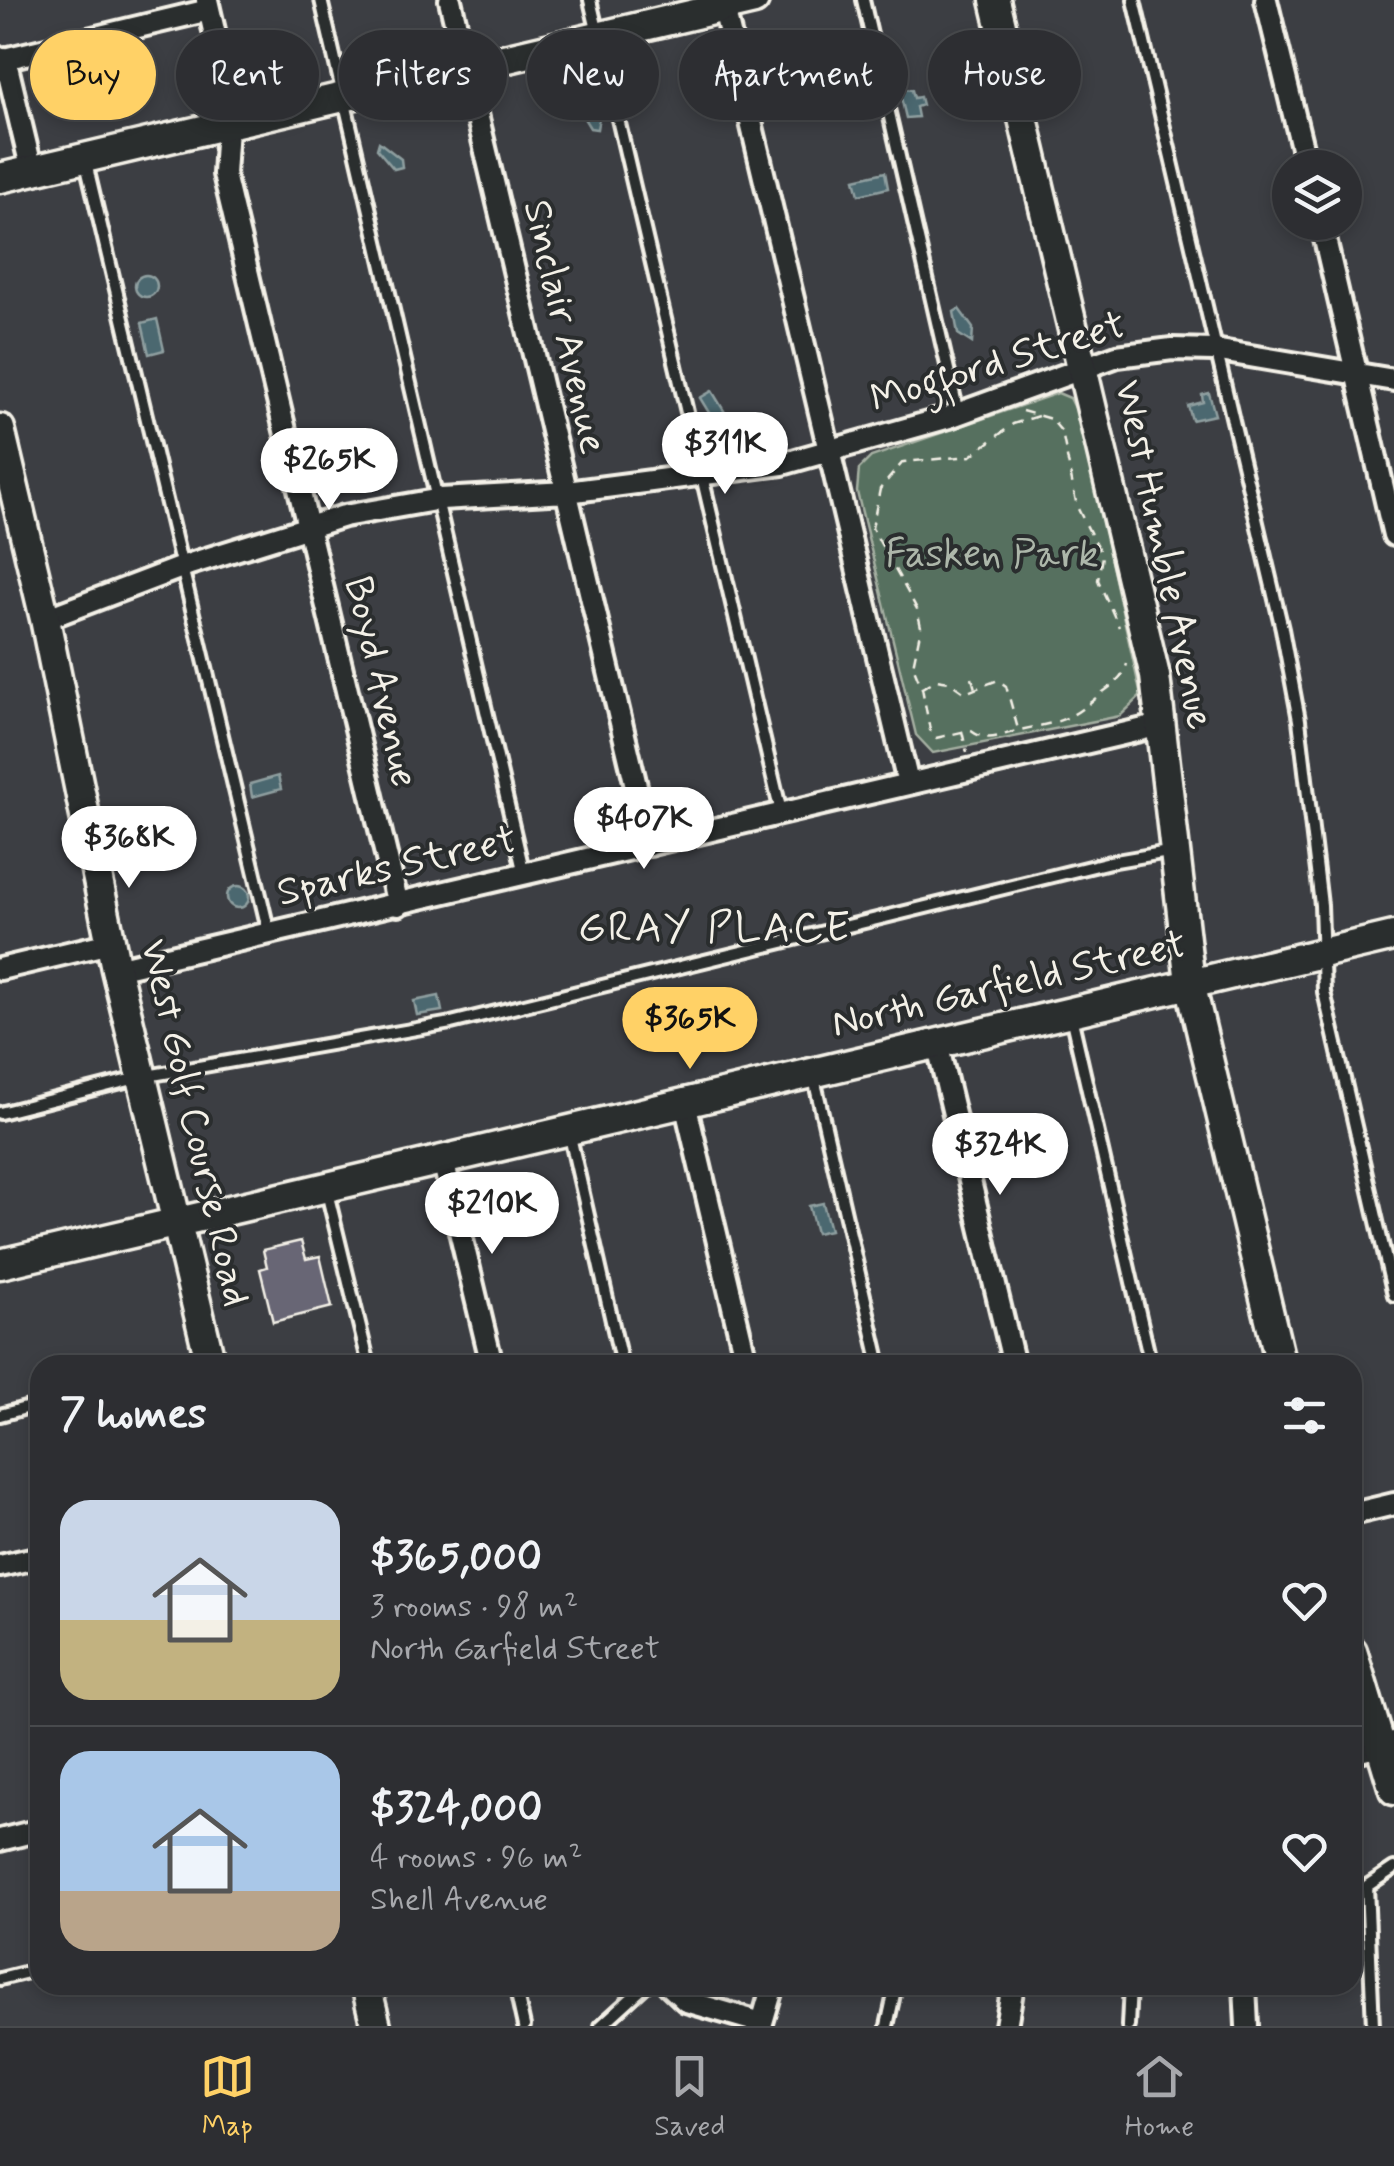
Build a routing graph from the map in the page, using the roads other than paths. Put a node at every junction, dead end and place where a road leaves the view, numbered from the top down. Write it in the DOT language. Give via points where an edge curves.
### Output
graph roads {
  1 [pos="320,0"];
  2 [pos="450,0"];
  3 [pos="590,0"];
  4 [pos="754,0"];
  5 [pos="864,0"];
  6 [pos="995,0"];
  7 [pos="1134,0"];
  8 [pos="1266,0"];
  9 [pos="723,4"];
  10 [pos="208,5"];
  11 [pos="457,30"];
  12 [pos="597,30"];
  13 [pos="621,30"];
  14 [pos="3,59"];
  15 [pos="339,83"];
  16 [pos="339,97"];
  17 [pos="348,120"];
  18 [pos="479,120"];
  19 [pos="618,120"];
  20 [pos="228,124"];
  21 [pos="1303,150"];
  22 [pos="85,158"];
  23 [pos="32,171"];
  24 [pos="0,178"];
  25 [pos="1325,240"];
  26 [pos="1214,350"];
  27 [pos="1081,366"];
  28 [pos="1358,375"];
  29 [pos="1394,380"];
  30 [pos="958,414"];
  31 [pos="0,430"];
  32 [pos="830,452"];
  33 [pos="702,476"];
  34 [pos="567,492"];
  35 [pos="437,499"];
  36 [pos="308,531"];
  37 [pos="1394,535"];
  38 [pos="184,566"];
  39 [pos="45,619"];
  40 [pos="1161,724"];
  41 [pos="908,783"];
  42 [pos="781,812"];
  43 [pos="650,845"];
  44 [pos="1175,850"];
  45 [pos="524,874"];
  46 [pos="398,905"];
  47 [pos="269,933"];
  48 [pos="1394,936"];
  49 [pos="1323,952"];
  50 [pos="113,956"];
  51 [pos="0,969"];
  52 [pos="1190,983"];
  53 [pos="1070,1012"];
  54 [pos="937,1043"];
  55 [pos="813,1073"];
  56 [pos="141,1076"];
  57 [pos="685,1103"];
  58 [pos="0,1113"];
  59 [pos="568,1130"];
  60 [pos="443,1160"];
  61 [pos="326,1188"];
  62 [pos="176,1223"];
  63 [pos="0,1264"];
  64 [pos="1394,1295"];
  65 [pos="209,1355"];
  66 [pos="368,1355"];
  67 [pos="490,1355"];
  68 [pos="620,1355"];
  69 [pos="745,1355"];
  70 [pos="878,1355"];
  71 [pos="1012,1355"];
  72 [pos="1149,1355"];
  73 [pos="1279,1355"];
  74 [pos="30,1406"];
  75 [pos="0,1414"];
  76 [pos="1394,1504"];
  77 [pos="1362,1512"];
  78 [pos="30,1558"];
  79 [pos="0,1566"];
  80 [pos="1362,1692"];
  81 [pos="1375,1747"];
  82 [pos="1394,1790"];
  83 [pos="30,1832"];
  84 [pos="0,1840"];
  85 [pos="1394,1868"];
  86 [pos="30,1972"];
  87 [pos="0,1979"];
  88 [pos="368,1995"];
  89 [pos="517,1995"];
  90 [pos="635,1995"];
  91 [pos="680,1995"];
  92 [pos="770,1995"];
  93 [pos="894,1995"];
  94 [pos="1011,1995"];
  95 [pos="1130,1995"];
  96 [pos="1245,1995"];
  97 [pos="762,2024"];
  98 [pos="376,2026"];
  99 [pos="524,2026"];
  100 [pos="600,2026"];
  101 [pos="886,2026"];
  102 [pos="1006,2026"];
  103 [pos="1128,2026"];
  104 [pos="1247,2026"];
  105 [pos="1373,2026"];
  1 -- 15 [label="lane"];
  2 -- 11 [label="street, Sinclair Avenue"];
  3 -- 12 [label="lane"];
  4 -- 9 [label="main road"];
  5 -- 30 [label="lane"];
  6 -- 27 [label="main road, West Humble Avenue"];
  7 -- 26 [label="lane"];
  8 -- 21 [label="street"];
  9 -- 13 [label="main road"];
  9 -- 32 [label="street"];
  10 -- 14 [label="street"];
  10 -- 20 [label="street, Boyd Avenue" via="229,96"];
  14 -- 23 [label="street"];
  16 -- 20 [label="main road"];
  17 -- 35 [label="lane"];
  18 -- 34 [label="street, Sinclair Avenue"];
  19 -- 33 [label="lane"];
  20 -- 22 [label="main road"];
  20 -- 36 [label="street, Boyd Avenue" via="224,174"];
  22 -- 23 [label="main road"];
  22 -- 38 [label="lane"];
  23 -- 24 [label="main road"];
  25 -- 28 [label="street"];
  26 -- 27 [label="street, Mogford Street" via="1172,349"];
  26 -- 28 [label="street, Mogford Street"];
  26 -- 49 [label="lane" via="1296,702"];
  27 -- 30 [label="street, Mogford Street"];
  27 -- 40 [label="main road, West Humble Avenue"];
  28 -- 29 [label="street, Mogford Street"];
  28 -- 37 [label="street"];
  30 -- 32 [label="street, Mogford Street"];
  31 -- 39 [label="main road, West Golf Course Road"];
  32 -- 33 [label="street, Mogford Street"];
  32 -- 41 [label="street"];
  33 -- 34 [label="street, Mogford Street"];
  33 -- 42 [label="lane"];
  34 -- 35 [label="street, Mogford Street"];
  34 -- 43 [label="street, Sinclair Avenue"];
  35 -- 36 [label="street, Mogford Street" via="344,516"];
  35 -- 45 [label="lane"];
  36 -- 38 [label="street, Mogford Street"];
  36 -- 46 [label="street, Boyd Avenue"];
  38 -- 39 [label="street, Mogford Street"];
  38 -- 47 [label="lane"];
  39 -- 50 [label="main road, West Golf Course Road"];
  40 -- 41 [label="street, Sparks Street"];
  40 -- 44 [label="main road, West Humble Avenue"];
  41 -- 42 [label="street, Sparks Street"];
  42 -- 43 [label="street, Sparks Street"];
  43 -- 45 [label="street, Sparks Street"];
  44 -- 52 [label="main road, West Humble Avenue"];
  44 -- 56 [label="lane" via="451,1023"];
  45 -- 46 [label="street, Sparks Street"];
  46 -- 47 [label="street, Sparks Street"];
  47 -- 50 [label="street, Sparks Street"];
  48 -- 49 [label="main road, North Garfield Street"];
  49 -- 52 [label="main road, North Garfield Street"];
  49 -- 64 [label="lane" via="1334,1042"];
  50 -- 51 [label="street, Sparks Street"];
  50 -- 56 [label="main road, West Golf Course Road"];
  52 -- 53 [label="main road, North Garfield Street"];
  52 -- 73 [label="main road, West Humble Avenue"];
  53 -- 54 [label="main road, North Garfield Street"];
  53 -- 72 [label="lane"];
  54 -- 55 [label="main road, North Garfield Street"];
  54 -- 71 [label="street"];
  55 -- 57 [label="main road, North Garfield Street"];
  55 -- 70 [label="lane"];
  56 -- 58 [label="lane"];
  56 -- 62 [label="main road, West Golf Course Road"];
  57 -- 59 [label="main road, North Garfield Street"];
  57 -- 69 [label="street"];
  59 -- 60 [label="main road, North Garfield Street"];
  59 -- 68 [label="lane"];
  60 -- 61 [label="main road, North Garfield Street"];
  60 -- 67 [label="street"];
  61 -- 62 [label="main road, North Garfield Street"];
  61 -- 66 [label="lane"];
  62 -- 63 [label="main road, North Garfield Street"];
  62 -- 65 [label="main road, West Golf Course Road"];
  74 -- 75 [label="lane"];
  76 -- 77 [label="street"];
  78 -- 79 [label="street"];
  80 -- 81 [label="main road"];
  81 -- 82 [label="main road"];
  83 -- 84 [label="street"];
  85 -- 105 [label="lane" via="1367,1886"];
  86 -- 87 [label="lane"];
  88 -- 98 [label="main road"];
  89 -- 99 [label="lane"];
  90 -- 100 [label="lane"];
  91 -- 97 [label="street"];
  92 -- 97 [label="street"];
  93 -- 101 [label="lane"];
  94 -- 102 [label="street"];
  95 -- 103 [label="lane"];
  96 -- 104 [label="street"];
}
